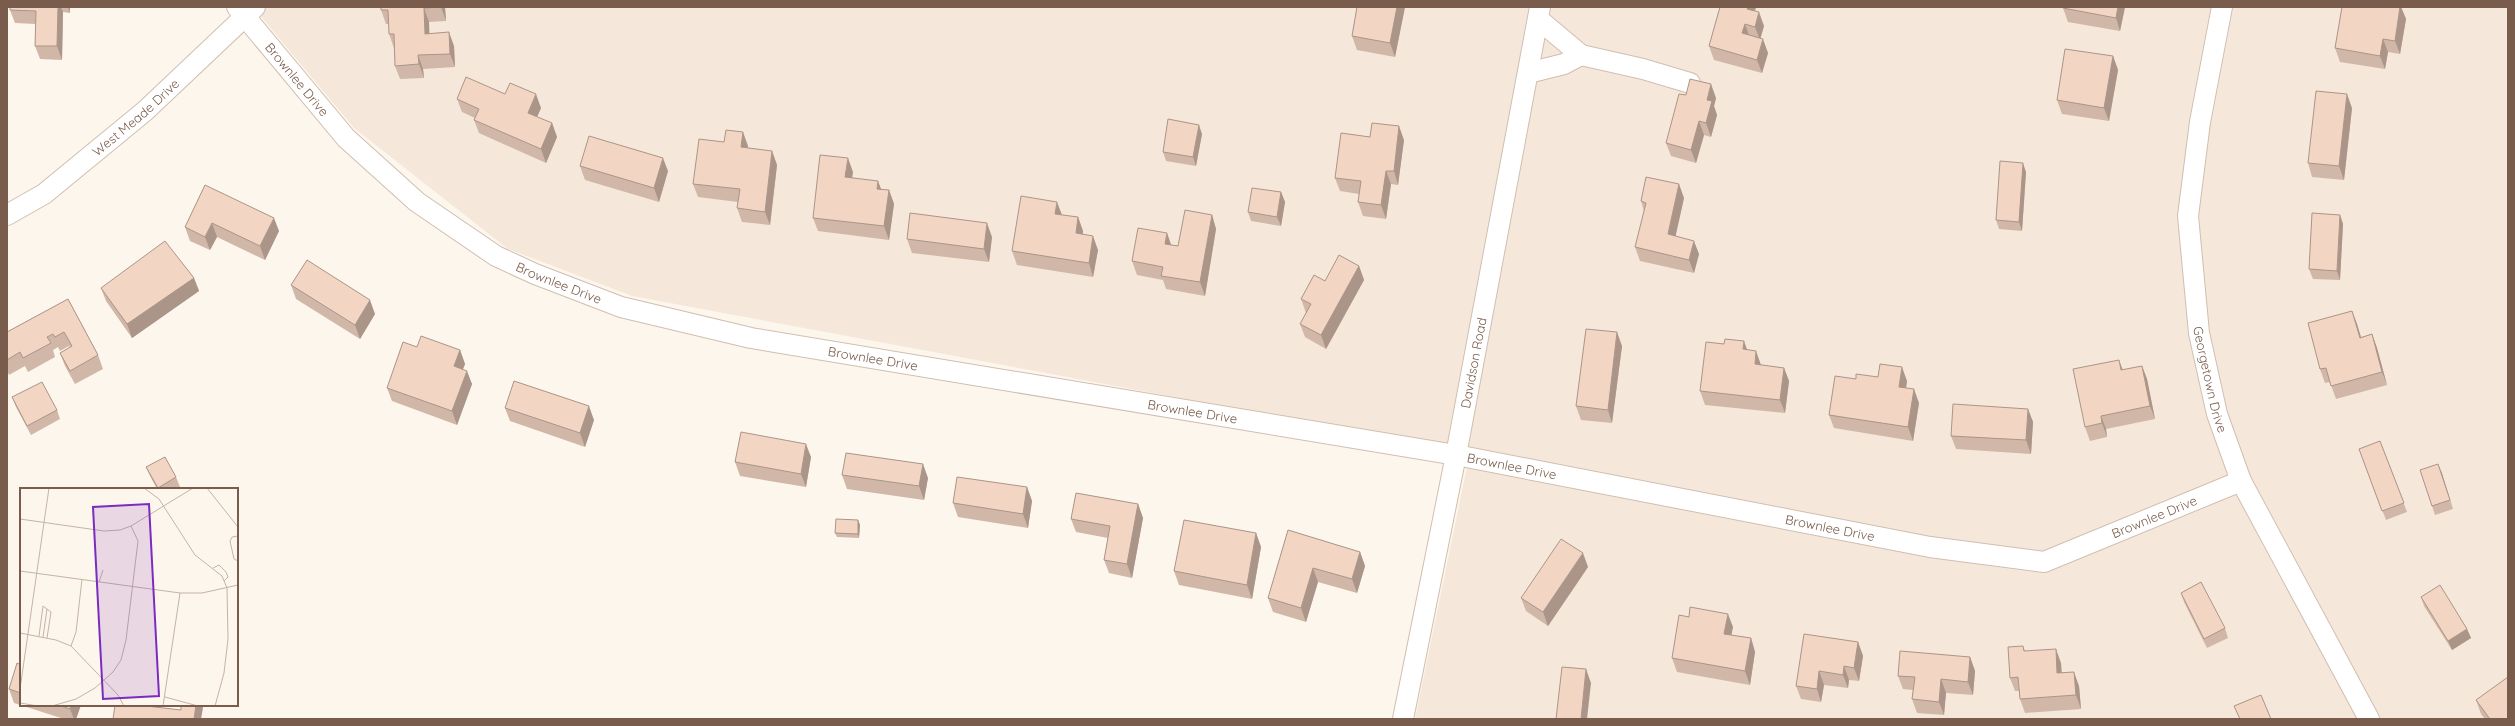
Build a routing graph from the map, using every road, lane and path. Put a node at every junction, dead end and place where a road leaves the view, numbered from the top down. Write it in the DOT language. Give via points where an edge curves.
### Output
graph roads {
  1 [pos="2222,7"];
  2 [pos="245,10"];
  3 [pos="1539,13"];
  4 [pos="1580,55"];
  5 [pos="1528,73"];
  6 [pos="1690,83"];
  7 [pos="7,215"];
  8 [pos="1456,455"];
  9 [pos="2240,481"];
  10 [pos="1403,719"];
  11 [pos="2369,719"];
  1 -- 9 [label="street, Georgetown Drive" via="2200,122 2188,216 2199,333 2216,414"];
  2 -- 7 [label="street, West Meade Drive" via="145,111 44,194"];
  2 -- 8 [label="street, Brownlee Drive" via="346,138 417,202 496,256 621,307 760,340"];
  3 -- 4 [label="street"];
  3 -- 5 [label="street, Davidson Road"];
  4 -- 5 [label="street" via="1564,64"];
  4 -- 6 [label="street"];
  5 -- 8 [label="street, Davidson Road"];
  8 -- 9 [label="street, Brownlee Drive" via="1930,547 2044,562"];
  8 -- 10 [label="street, Davidson Road"];
  9 -- 11 [label="street, Georgetown Drive"];
}
